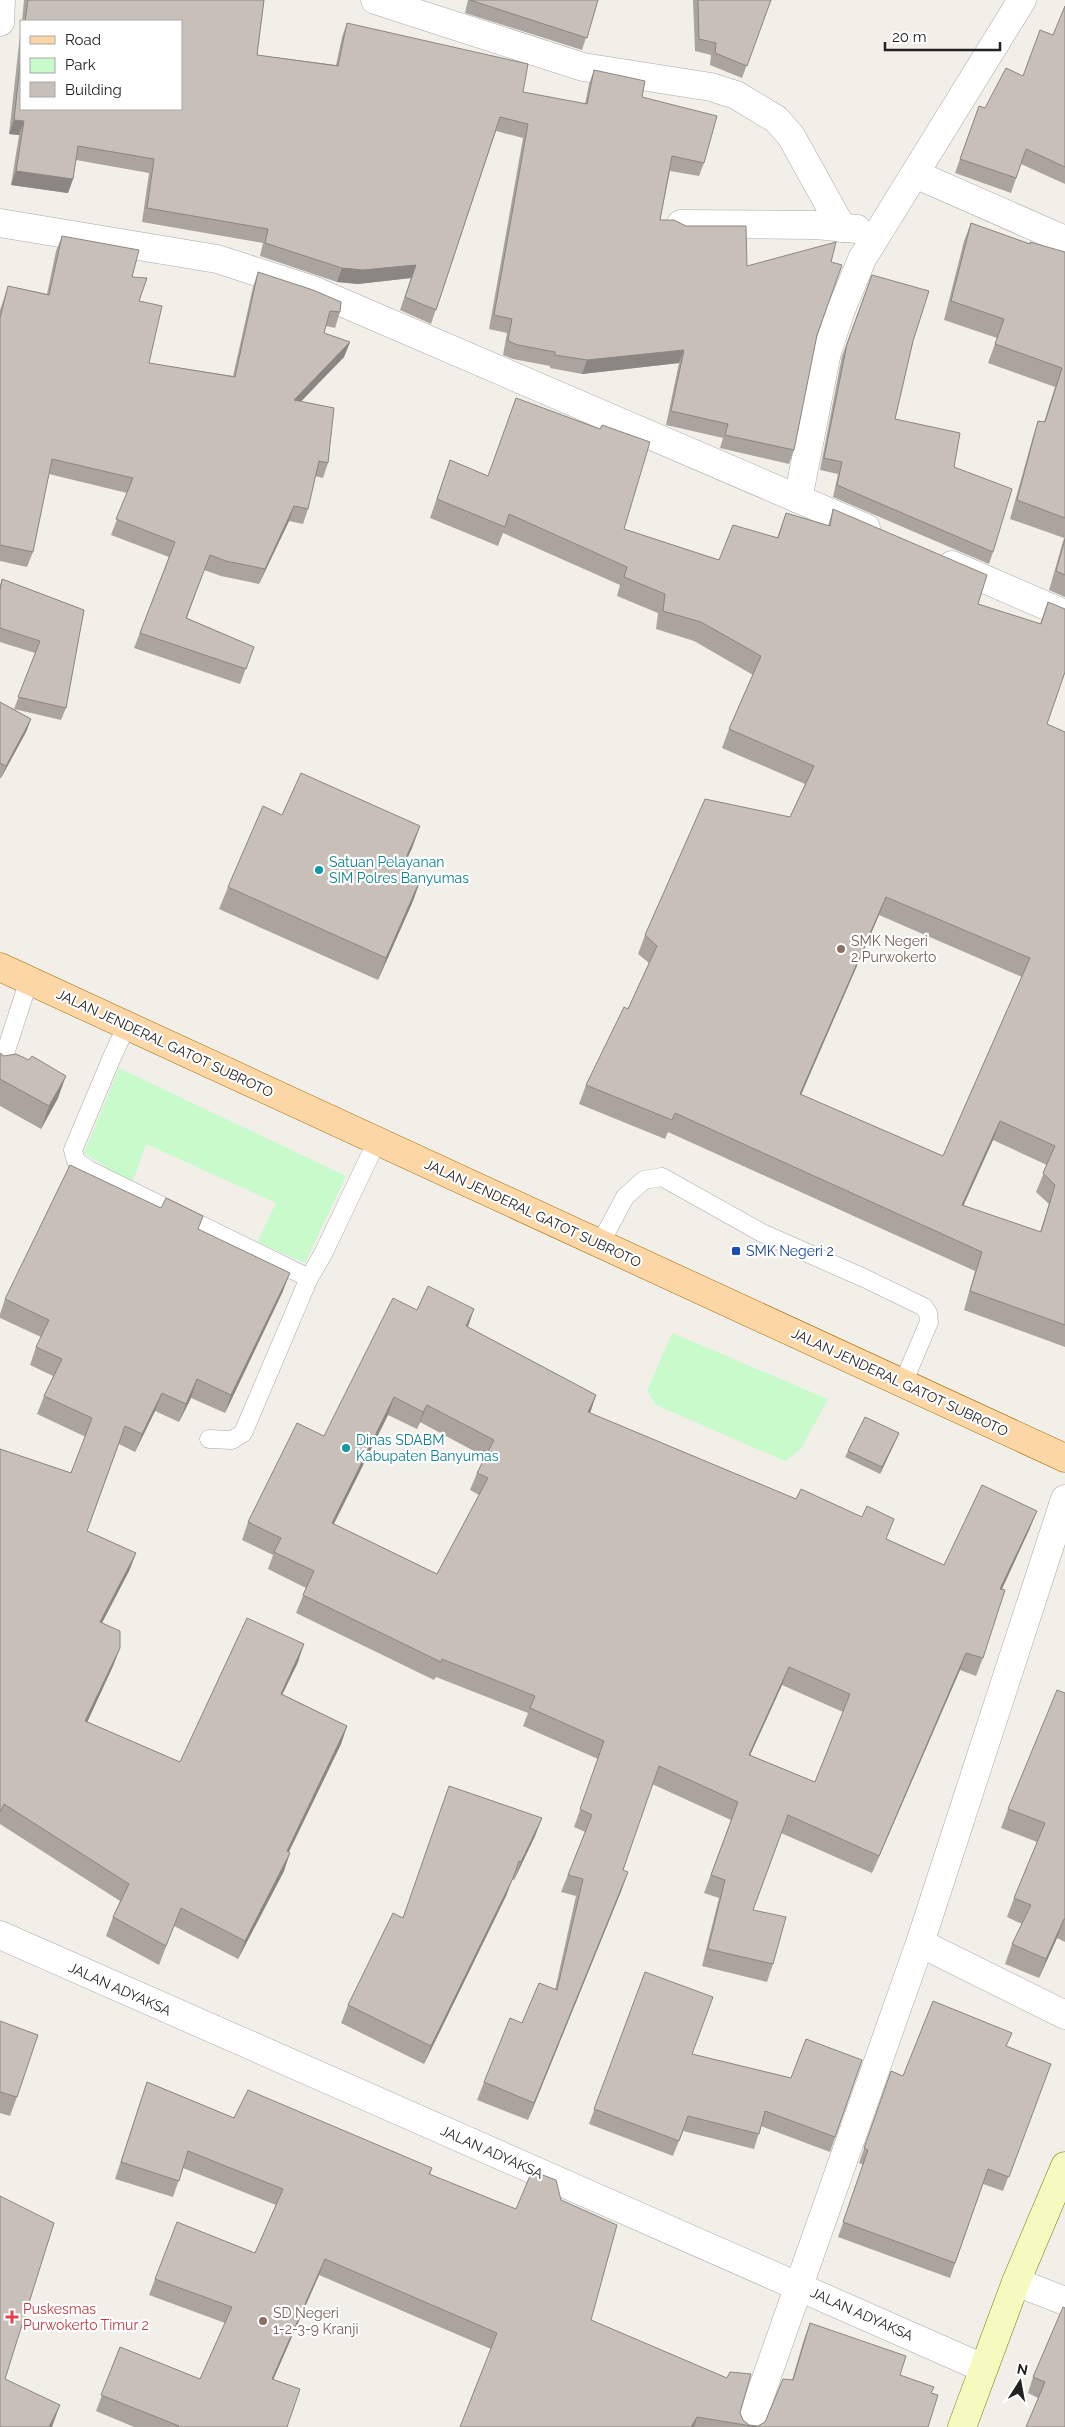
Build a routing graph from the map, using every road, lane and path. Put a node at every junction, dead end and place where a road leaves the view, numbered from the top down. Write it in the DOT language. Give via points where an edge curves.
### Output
graph roads {
  1 [pos="1,0"];
  2 [pos="375,0"];
  3 [pos="1022,0"];
  4 [pos="0,22"];
  5 [pos="914,174"];
  6 [pos="0,223"];
  7 [pos="681,224"];
  8 [pos="842,228"];
  9 [pos="879,232"];
  10 [pos="1065,240"];
  11 [pos="798,498"];
  12 [pos="892,539"];
  13 [pos="926,554"];
  14 [pos="1065,614"];
  15 [pos="0,967"];
  16 [pos="29,980"];
  17 [pos="128,1025"];
  18 [pos="0,1069"];
  19 [pos="377,1141"];
  20 [pos="600,1244"];
  21 [pos="309,1278"];
  22 [pos="903,1383"];
  23 [pos="208,1440"];
  24 [pos="1065,1458"];
  25 [pos="1065,1499"];
  26 [pos="0,1935"];
  27 [pos="920,1943"];
  28 [pos="1065,2015"];
  29 [pos="1065,2166"];
  30 [pos="1016,2282"];
  31 [pos="800,2286"];
  32 [pos="1065,2301"];
  33 [pos="983,2368"];
  34 [pos="749,2427"];
  35 [pos="962,2427"];
  1 -- 4 [label="street"];
  2 -- 8 [label="street" via="583,67 711,87 736,95 776,119 791,136"];
  3 -- 5 [label="street"];
  5 -- 9 [label="street"];
  5 -- 10 [label="street"];
  6 -- 11 [label="street" via="217,259 313,290"];
  7 -- 8 [label="street"];
  8 -- 9 [label="street"];
  9 -- 11 [label="street" via="862,259 827,352"];
  11 -- 12 [label="street"];
  13 -- 14 [label="street"];
  15 -- 16 [label="main road, JALAN JENDERAL GATOT SUBROTO"];
  16 -- 17 [label="main road, JALAN JENDERAL GATOT SUBROTO"];
  16 -- 18 [label="lane"];
  17 -- 19 [label="main road, JALAN JENDERAL GATOT SUBROTO"];
  17 -- 21 [label="lane" via="73,1150 76,1161"];
  19 -- 20 [label="main road, JALAN JENDERAL GATOT SUBROTO"];
  19 -- 21 [label="lane"];
  20 -- 22 [label="main road, JALAN JENDERAL GATOT SUBROTO"];
  20 -- 22 [label="lane" via="625,1197 644,1180 662,1177 762,1233 924,1307 929,1322"];
  21 -- 23 [label="lane" via="244,1433 232,1440"];
  22 -- 24 [label="main road, JALAN JENDERAL GATOT SUBROTO"];
  25 -- 27 [label="street"];
  26 -- 31 [label="street, JALAN ADYAKSA"];
  27 -- 28 [label="street"];
  27 -- 31 [label="street"];
  29 -- 30 [label="main road"];
  30 -- 32 [label="street"];
  30 -- 33 [label="main road"];
  31 -- 33 [label="street, JALAN ADYAKSA"];
  31 -- 34 [label="street"];
  33 -- 35 [label="main road"];
}
